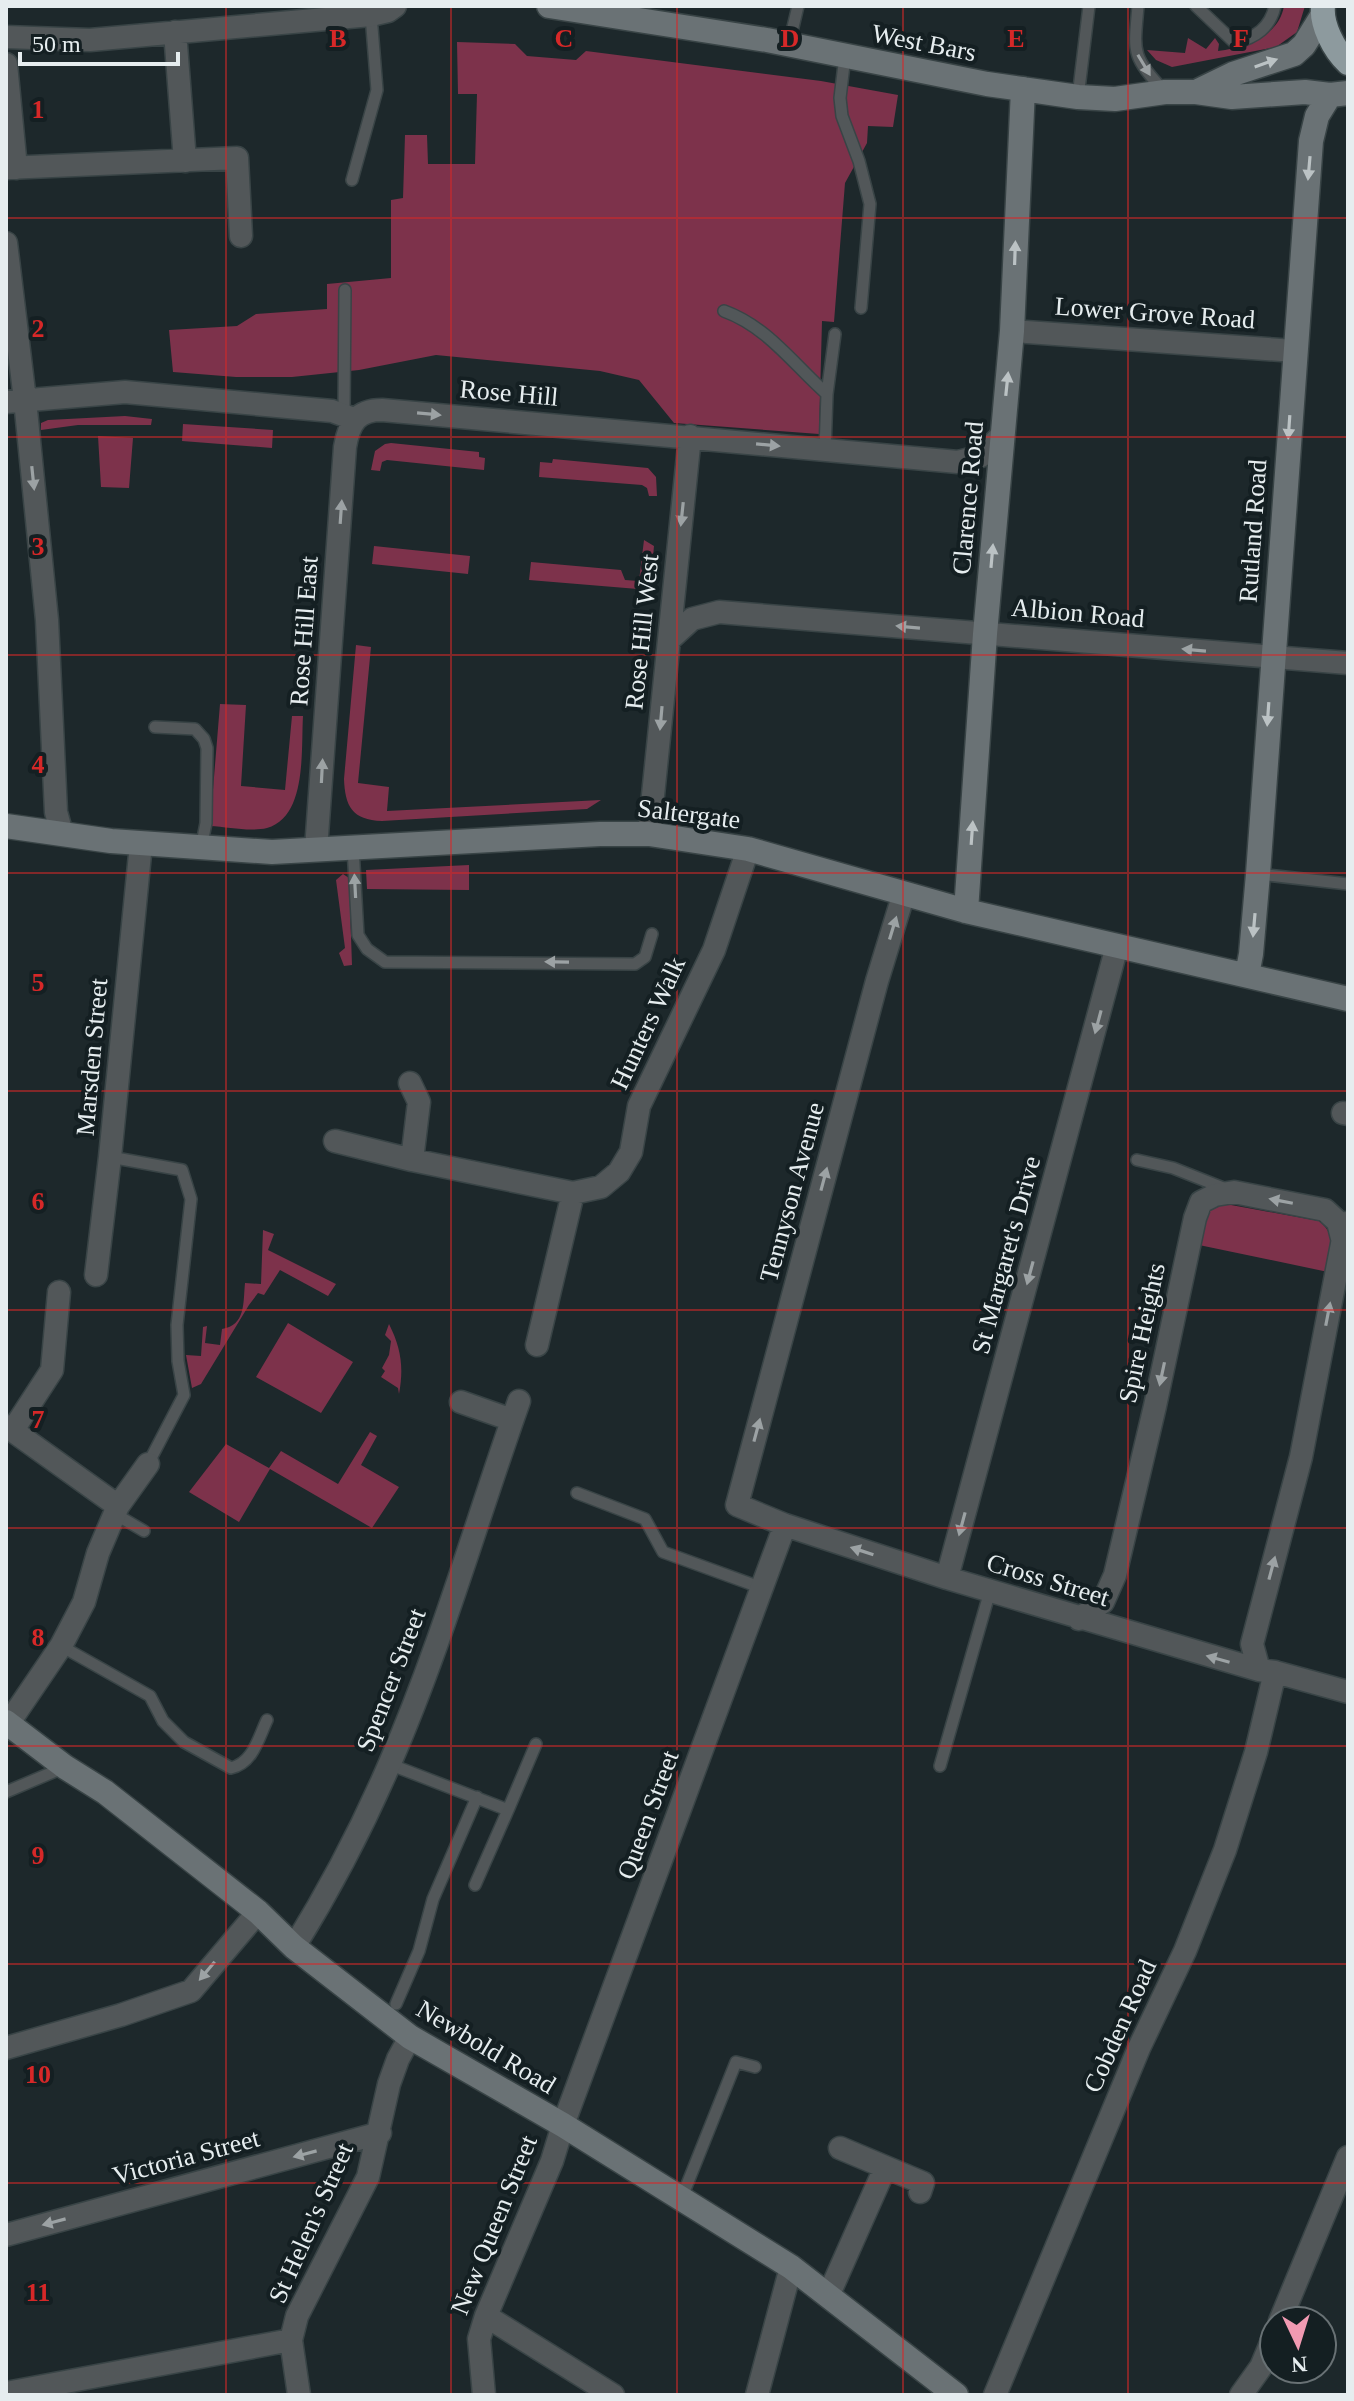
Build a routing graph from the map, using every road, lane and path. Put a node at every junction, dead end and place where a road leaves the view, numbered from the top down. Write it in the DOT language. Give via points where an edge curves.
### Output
graph roads {
  1 [pos="395,6"];
  2 [pos="549,6"];
  3 [pos="798,6"];
  4 [pos="1089,6"];
  5 [pos="1138,6"];
  6 [pos="1196,6"];
  7 [pos="1275,6"];
  8 [pos="1322,11"];
  9 [pos="371,15"];
  10 [pos="175,32"];
  11 [pos="6,37"];
  12 [pos="789,44"];
  13 [pos="845,55"];
  14 [pos="1348,63"];
  15 [pos="6,64"];
  16 [pos="1023,89"];
  17 [pos="1165,92"];
  18 [pos="1196,92"];
  19 [pos="1339,94"];
  20 [pos="1078,97"];
  21 [pos="176,157"];
  22 [pos="11,168"];
  23 [pos="352,180"];
  24 [pos="241,236"];
  25 [pos="6,243"];
  26 [pos="345,290"];
  27 [pos="861,308"];
  28 [pos="724,311"];
  29 [pos="1012,331"];
  30 [pos="835,334"];
  31 [pos="1295,351"];
  32 [pos="827,394"];
  33 [pos="16,401"];
  34 [pos="349,416"];
  35 [pos="690,436"];
  36 [pos="1001,436"];
  37 [pos="825,450"];
  38 [pos="985,634"];
  39 [pos="669,640"];
  40 [pos="1272,657"];
  41 [pos="1348,663"];
  42 [pos="155,727"];
  43 [pos="6,826"];
  44 [pos="62,834"];
  45 [pos="649,834"];
  46 [pos="141,844"];
  47 [pos="353,847"];
  48 [pos="201,849"];
  49 [pos="316,849"];
  50 [pos="748,849"];
  51 [pos="1258,874"];
  52 [pos="1348,884"];
  53 [pos="904,893"];
  54 [pos="966,911"];
  55 [pos="652,934"];
  56 [pos="1117,946"];
  57 [pos="1247,975"];
  58 [pos="1348,999"];
  59 [pos="410,1083"];
  60 [pos="335,1141"];
  61 [pos="110,1157"];
  62 [pos="412,1160"];
  63 [pos="1137,1160"];
  64 [pos="1234,1192"];
  65 [pos="573,1193"];
  66 [pos="1348,1215"];
  67 [pos="1342,1238"];
  68 [pos="96,1275"];
  69 [pos="59,1292"];
  70 [pos="537,1345"];
  71 [pos="461,1402"];
  72 [pos="9,1428"];
  73 [pos="148,1464"];
  74 [pos="577,1493"];
  75 [pos="737,1505"];
  76 [pos="116,1510"];
  77 [pos="785,1525"];
  78 [pos="144,1531"];
  79 [pos="947,1578"];
  80 [pos="762,1588"];
  81 [pos="990,1591"];
  82 [pos="1079,1619"];
  83 [pos="61,1646"];
  84 [pos="1267,1671"];
  85 [pos="1348,1692"];
  86 [pos="267,1720"];
  87 [pos="7,1723"];
  88 [pos="536,1744"];
  89 [pos="389,1764"];
  90 [pos="940,1766"];
  91 [pos="65,1767"];
  92 [pos="6,1792"];
  93 [pos="477,1797"];
  94 [pos="508,1810"];
  95 [pos="475,1885"];
  96 [pos="258,1912"];
  97 [pos="294,1947"];
  98 [pos="396,2004"];
  99 [pos="410,2037"];
  100 [pos="6,2048"];
  101 [pos="755,2067"];
  102 [pos="563,2125"];
  103 [pos="380,2133"];
  104 [pos="840,2148"];
  105 [pos="1348,2157"];
  106 [pos="885,2168"];
  107 [pos="920,2192"];
  108 [pos="682,2197"];
  109 [pos="6,2235"];
  110 [pos="791,2267"];
  111 [pos="829,2294"];
  112 [pos="1287,2305"];
  113 [pos="486,2316"];
  114 [pos="291,2340"];
  115 [pos="1258,2371"];
  116 [pos="6,2393"];
  117 [pos="299,2395"];
  118 [pos="484,2395"];
  119 [pos="613,2395"];
  120 [pos="757,2395"];
  121 [pos="956,2395"];
  122 [pos="995,2395"];
  123 [pos="1241,2395"];
  1 -- 9 [label="street"];
  2 -- 12 [label="street, West Bars"];
  3 -- 12 [label="lane"];
  4 -- 20 [label="lane"];
  5 -- 17 [label="lane, one-way" via="1134,48 1143,68"];
  6 -- 7 [label="lane" via="1235,43 1250,39 1272,21"];
  8 -- 14 [label="highway, West Bars" via="1339,55"];
  18 -- 8 [label="street, West Bars, one-way" via="1294,54"];
  9 -- 10 [label="street"];
  9 -- 23 [label="lane" via="377,90"];
  10 -- 11 [label="street" via="90,40"];
  10 -- 21 [label="street"];
  12 -- 13 [label="street, West Bars"];
  13 -- 16 [label="street, West Bars"];
  13 -- 27 [label="lane" via="842,116 870,204"];
  15 -- 22 [label="street"];
  16 -- 20 [label="street, West Bars"];
  29 -- 16 [label="street, Clarence Road, one-way"];
  17 -- 18 [label="street, West Bars"];
  17 -- 20 [label="street, West Bars" via="1115,99"];
  18 -- 19 [label="street, West Bars" via="1232,97"];
  19 -- 31 [label="street, Rutland Road, one-way" via="1317,116 1311,141"];
  21 -- 22 [label="street"];
  21 -- 24 [label="street" via="237,158"];
  25 -- 33 [label="street"];
  26 -- 34 [label="lane"];
  28 -- 32 [label="lane" via="782,347"];
  29 -- 31 [label="street, Lower Grove Road"];
  36 -- 29 [label="street, Clarence Road, one-way"];
  30 -- 32 [label="lane"];
  31 -- 40 [label="street, Rutland Road, one-way"];
  32 -- 37 [label="lane"];
  33 -- 34 [label="street, Rose Hill" via="125,392"];
  33 -- 44 [label="street, one-way" via="47,620 46,730"];
  34 -- 35 [label="street, Rose Hill, one-way" via="382,410"];
  49 -- 34 [label="street, Rose Hill East, one-way"];
  35 -- 37 [label="street, Rose Hill, one-way"];
  35 -- 39 [label="street, Rose Hill West, one-way"];
  36 -- 37 [label="street, Rose Hill" via="981,456 958,462"];
  38 -- 36 [label="street, Clarence Road, one-way"];
  38 -- 39 [label="street, Albion Road, one-way" via="719,612 692,619"];
  40 -- 38 [label="street, Albion Road, one-way"];
  54 -- 38 [label="street, Clarence Road, one-way"];
  39 -- 45 [label="street, Rose Hill West, one-way"];
  40 -- 41 [label="street, Albion Road"];
  40 -- 51 [label="street, Rutland Road, one-way"];
  42 -- 48 [label="lane" via="195,729 204,739 206,823"];
  43 -- 44 [label="street, Saltergate"];
  44 -- 46 [label="street, Saltergate"];
  45 -- 47 [label="street, Saltergate"];
  45 -- 50 [label="street, Saltergate"];
  46 -- 48 [label="street, Saltergate"];
  46 -- 61 [label="street, Marsden Street"];
  47 -- 49 [label="street, Saltergate"];
  55 -- 47 [label="lane, one-way" via="645,957 635,964 385,962 358,935"];
  48 -- 49 [label="street, Saltergate"];
  50 -- 53 [label="street, Saltergate"];
  50 -- 65 [label="street, Hunters Walk" via="714,950 639,1106 631,1152 601,1187"];
  51 -- 52 [label="lane"];
  51 -- 57 [label="street, Rutland Road, one-way"];
  53 -- 54 [label="street, Saltergate"];
  75 -- 53 [label="street, Tennyson Avenue, one-way"];
  54 -- 56 [label="street, Saltergate"];
  56 -- 57 [label="street, Saltergate"];
  56 -- 79 [label="street, St Margaret's Drive, one-way"];
  57 -- 58 [label="street, Saltergate"];
  59 -- 62 [label="street" via="419,1102"];
  60 -- 62 [label="street"];
  61 -- 68 [label="street, Marsden Street"];
  61 -- 73 [label="lane" via="182,1170 191,1199 177,1325 184,1395"];
  62 -- 65 [label="street"];
  63 -- 64 [label="lane"];
  67 -- 64 [label="street, one-way" via="1338,1222 1325,1210"];
  64 -- 82 [label="street, Spire Heights, one-way" via="1201,1202 1195,1218 1115,1575 1103,1602"];
  65 -- 70 [label="street"];
  66 -- 67 [label="street"];
  84 -- 67 [label="street, one-way" via="1252,1644 1301,1457"];
  69 -- 72 [label="street" via="52,1370"];
  71 -- 89 [label="street, Spencer Street" via="516,1411"];
  72 -- 76 [label="street"];
  73 -- 76 [label="street"];
  74 -- 80 [label="lane" via="645,1519 663,1552"];
  75 -- 77 [label="street, Cross Street"];
  76 -- 78 [label="lane"];
  76 -- 83 [label="street" via="84,1602"];
  79 -- 77 [label="street, Cross Street, one-way"];
  77 -- 80 [label="street, Queen Street"];
  79 -- 81 [label="street, Cross Street"];
  80 -- 102 [label="street, Queen Street"];
  81 -- 82 [label="street, Cross Street"];
  81 -- 90 [label="lane"];
  84 -- 82 [label="street, Cross Street, one-way"];
  83 -- 86 [label="lane" via="150,1696 163,1721 184,1742 231,1768 252,1754"];
  83 -- 87 [label="street"];
  84 -- 85 [label="street, Cross Street"];
  84 -- 122 [label="street, Cobden Road" via="1256,1752 1225,1850"];
  87 -- 91 [label="street, Newbold Road"];
  88 -- 94 [label="lane"];
  89 -- 93 [label="lane"];
  89 -- 97 [label="street, Spencer Street"];
  91 -- 92 [label="lane"];
  91 -- 96 [label="street, Newbold Road" via="105,1792"];
  93 -- 94 [label="lane"];
  93 -- 98 [label="lane"];
  94 -- 95 [label="lane"];
  96 -- 97 [label="street, Newbold Road"];
  96 -- 100 [label="street, one-way" via="191,1991"];
  97 -- 99 [label="street, Newbold Road"];
  99 -- 102 [label="street, Newbold Road"];
  99 -- 103 [label="street, St Helen's Street" via="389,2084"];
  101 -- 108 [label="lane" via="736,2062"];
  102 -- 108 [label="street, Newbold Road"];
  102 -- 113 [label="street, New Queen Street"];
  103 -- 109 [label="street, Victoria Street, one-way"];
  103 -- 114 [label="street, St Helen's Street" via="368,2177 297,2316"];
  104 -- 106 [label="street"];
  105 -- 112 [label="street"];
  106 -- 107 [label="street" via="923,2183"];
  106 -- 111 [label="street"];
  108 -- 110 [label="street, Newbold Road"];
  110 -- 111 [label="street, Newbold Road"];
  110 -- 120 [label="street"];
  111 -- 121 [label="street, Newbold Road"];
  113 -- 118 [label="street, New Queen Street" via="479,2339"];
  113 -- 119 [label="street"];
  114 -- 116 [label="street, St Helen's Street"];
  114 -- 117 [label="street"];
  115 -- 123 [label="street"];
}
